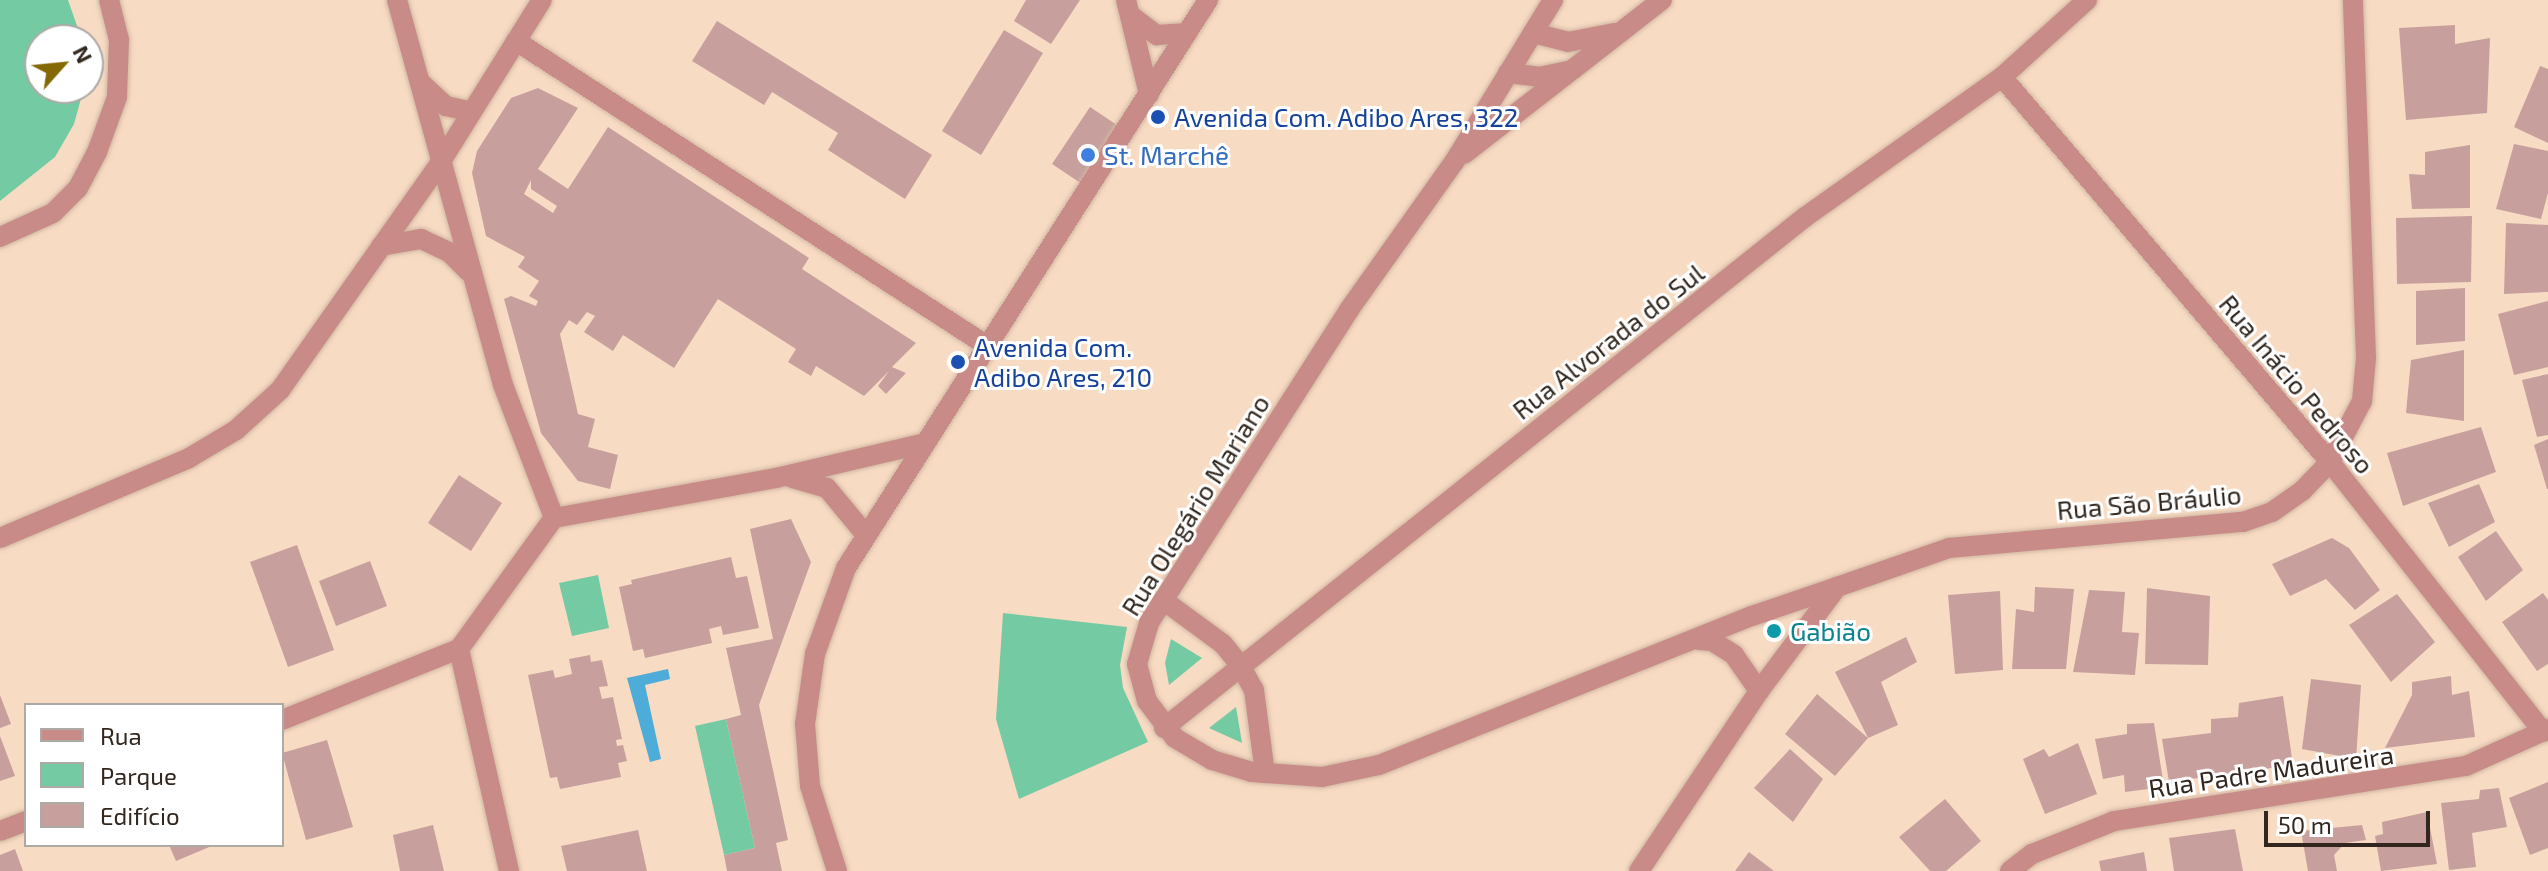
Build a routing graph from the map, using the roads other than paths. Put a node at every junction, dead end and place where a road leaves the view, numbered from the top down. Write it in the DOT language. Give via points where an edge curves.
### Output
graph roads {
  1 [pos="109,0"];
  2 [pos="397,0"];
  3 [pos="542,0"];
  4 [pos="1208,0"];
  5 [pos="1553,0"];
  6 [pos="1662,0"];
  7 [pos="2087,0"];
  8 [pos="2353,0"];
  9 [pos="1128,8"];
  10 [pos="1617,32"];
  11 [pos="1187,33"];
  12 [pos="1533,33"];
  13 [pos="516,41"];
  14 [pos="1572,70"];
  15 [pos="1508,73"];
  16 [pos="2002,77"];
  17 [pos="418,79"];
  18 [pos="1149,94"];
  19 [pos="471,112"];
  20 [pos="1454,162"];
  21 [pos="440,163"];
  22 [pos="0,237"];
  23 [pos="381,246"];
  24 [pos="470,273"];
  25 [pos="986,345"];
  26 [pos="921,444"];
  27 [pos="2330,462"];
  28 [pos="776,478"];
  29 [pos="554,518"];
  30 [pos="865,534"];
  31 [pos="0,538"];
  32 [pos="1837,587"];
  33 [pos="1163,600"];
  34 [pos="1699,640"];
  35 [pos="459,649"];
  36 [pos="1240,665"];
  37 [pos="1759,691"];
  38 [pos="284,719"];
  39 [pos="1164,728"];
  40 [pos="2546,731"];
  41 [pos="1265,773"];
  42 [pos="24,822"];
  43 [pos="0,831"];
  44 [pos="509,871"];
  45 [pos="837,871"];
  46 [pos="1639,871"];
  47 [pos="2010,871"];
  1 -- 22 [label="street" via="119,40 117,97 97,152 78,188 53,213"];
  2 -- 17 [label="street"];
  3 -- 13 [label="street"];
  4 -- 11 [label="street"];
  5 -- 12 [label="street, Rua Olegário Mariano"];
  6 -- 10 [label="street"];
  7 -- 16 [label="street, Rua Alvorada do Sul"];
  8 -- 27 [label="street, Rua São Bráulio" via="2366,358 2362,401"];
  9 -- 11 [label="street" via="1157,35"];
  9 -- 18 [label="street"];
  10 -- 12 [label="street" via="1568,42"];
  10 -- 14 [label="street"];
  11 -- 18 [label="street"];
  12 -- 15 [label="street, Rua Olegário Mariano"];
  13 -- 19 [label="street"];
  13 -- 25 [label="street"];
  14 -- 15 [label="street" via="1539,77"];
  14 -- 20 [label="street"];
  15 -- 20 [label="street, Rua Olegário Mariano"];
  16 -- 27 [label="street, Rua Inácio Pedroso"];
  16 -- 36 [label="street, Rua Alvorada do Sul" via="1805,217"];
  17 -- 19 [label="street" via="446,106"];
  17 -- 21 [label="street"];
  18 -- 25 [label="street"];
  19 -- 21 [label="street"];
  20 -- 33 [label="street, Rua Olegário Mariano" via="1349,310"];
  21 -- 23 [label="street"];
  21 -- 24 [label="street"];
  23 -- 24 [label="street" via="421,239 449,252"];
  23 -- 31 [label="street" via="321,339 280,390 236,430 127,487"];
  24 -- 29 [label="street" via="503,385"];
  25 -- 26 [label="street"];
  26 -- 28 [label="street"];
  26 -- 30 [label="street"];
  27 -- 32 [label="street, Rua São Bráulio" via="2272,512 2243,522 1949,548"];
  27 -- 40 [label="street, Rua Inácio Pedroso"];
  28 -- 29 [label="street"];
  28 -- 30 [label="street" via="827,488"];
  29 -- 35 [label="street"];
  30 -- 45 [label="street" via="828,611 815,654 805,724 810,786"];
  32 -- 34 [label="street, Rua Olegário Mariano"];
  32 -- 37 [label="street"];
  33 -- 36 [label="street" via="1223,644"];
  33 -- 39 [label="street, Rua Olegário Mariano" via="1139,643 1137,664 1147,701"];
  34 -- 37 [label="street" via="1712,641 1734,655"];
  34 -- 41 [label="street, Rua Olegário Mariano" via="1379,765 1322,777"];
  35 -- 38 [label="street"];
  35 -- 44 [label="street"];
  36 -- 39 [label="street, Rua Alvorada do Sul"];
  36 -- 41 [label="street" via="1254,690"];
  37 -- 46 [label="street"];
  39 -- 41 [label="street, Rua Olegário Mariano" via="1212,760"];
  40 -- 47 [label="street, Rua Padre Madureira" via="2466,766 2114,821 2046,848"];
  42 -- 43 [label="street"];
}
